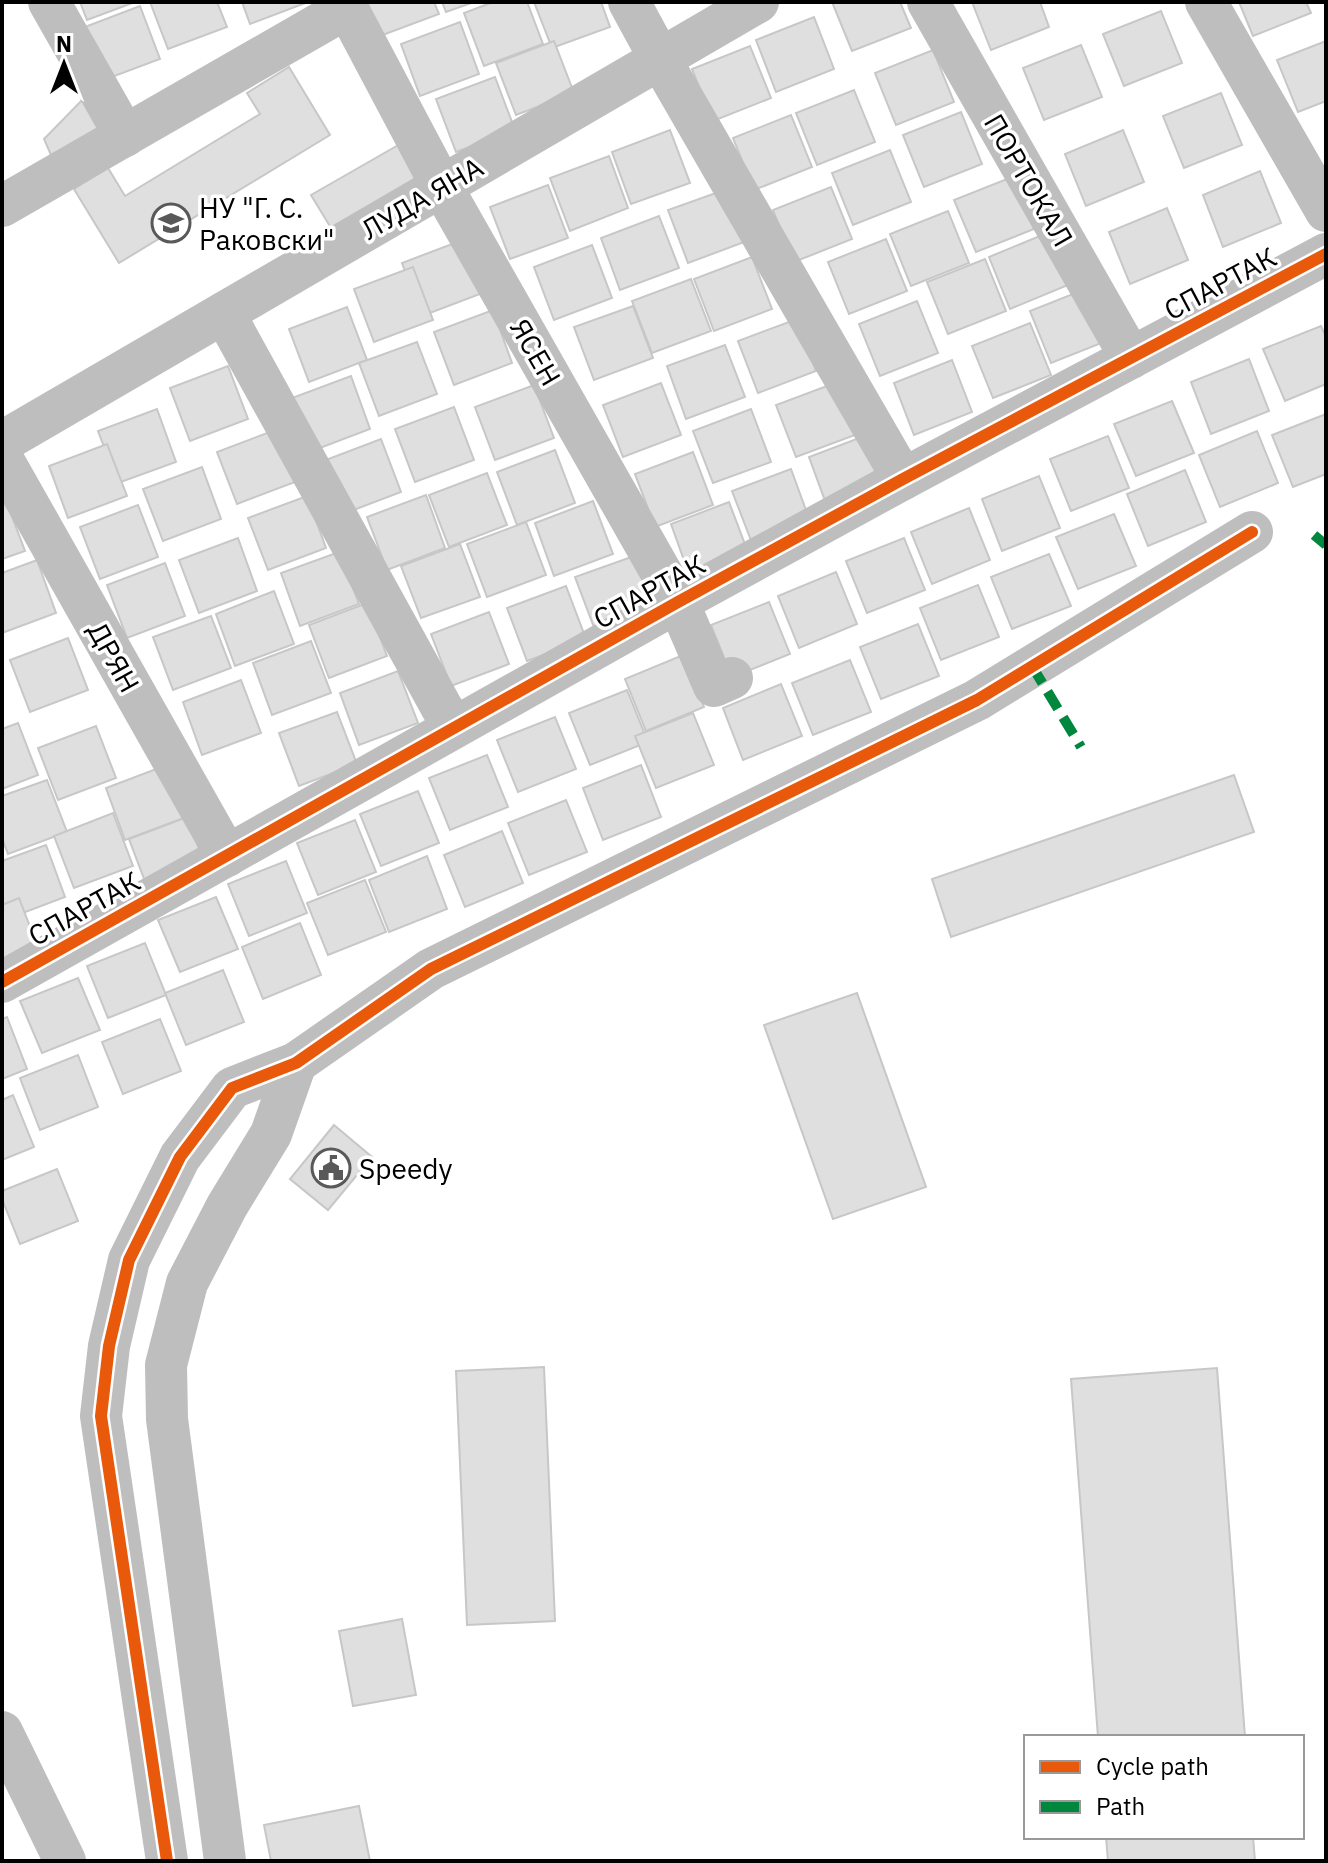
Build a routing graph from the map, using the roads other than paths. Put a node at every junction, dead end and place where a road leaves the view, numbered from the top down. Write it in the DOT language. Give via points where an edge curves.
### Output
graph roads {
  1 [pos="49,2"];
  2 [pos="629,2"];
  3 [pos="758,2"];
  4 [pos="928,2"];
  5 [pos="1206,2"];
  6 [pos="345,5"];
  7 [pos="660,59"];
  8 [pos="125,136"];
  9 [pos="442,187"];
  10 [pos="2,206"];
  11 [pos="1326,211"];
  12 [pos="1326,254"];
  13 [pos="224,313"];
  14 [pos="1131,358"];
  15 [pos="2,442"];
  16 [pos="2,458"];
  17 [pos="903,479"];
  18 [pos="1252,532"];
  19 [pos="678,602"];
  20 [pos="732,678"];
  21 [pos="453,728"];
  22 [pos="227,856"];
  23 [pos="2,982"];
  24 [pos="296,1063"];
  25 [pos="2,1732"];
  26 [pos="224,1853"];
  27 [pos="65,1861"];
  28 [pos="166,1861"];
  1 -- 8 [label="street"];
  2 -- 7 [label="street"];
  3 -- 7 [label="street, ЛУДА ЯНА"];
  4 -- 14 [label="street, ПОРТОКАЛ"];
  5 -- 11 [label="street"];
  6 -- 8 [label="street"];
  6 -- 9 [label="street, ЯСЕН"];
  7 -- 9 [label="street, ЛУДА ЯНА"];
  7 -- 17 [label="street"];
  8 -- 10 [label="street"];
  9 -- 13 [label="street, ЛУДА ЯНА"];
  9 -- 19 [label="street, ЯСЕН"];
  12 -- 14 [label="street, СПАРТАК"];
  13 -- 15 [label="street, ЛУДА ЯНА"];
  13 -- 21 [label="street"];
  14 -- 17 [label="street, СПАРТАК"];
  16 -- 22 [label="street, ДРЯН"];
  17 -- 19 [label="street, СПАРТАК"];
  18 -- 24 [label="street" via="977,700 431,969"];
  19 -- 20 [label="street, ЯСЕН" via="714,686"];
  19 -- 21 [label="street, СПАРТАК"];
  21 -- 22 [label="street, СПАРТАК"];
  22 -- 23 [label="street, СПАРТАК"];
  24 -- 26 [label="street" via="271,1134 187,1283 166,1365 167,1419"];
  24 -- 28 [label="street" via="232,1088 180,1157 129,1260 109,1346 101,1416"];
  25 -- 27 [label="street"];
  26 -- 28 [label="street"];
}
